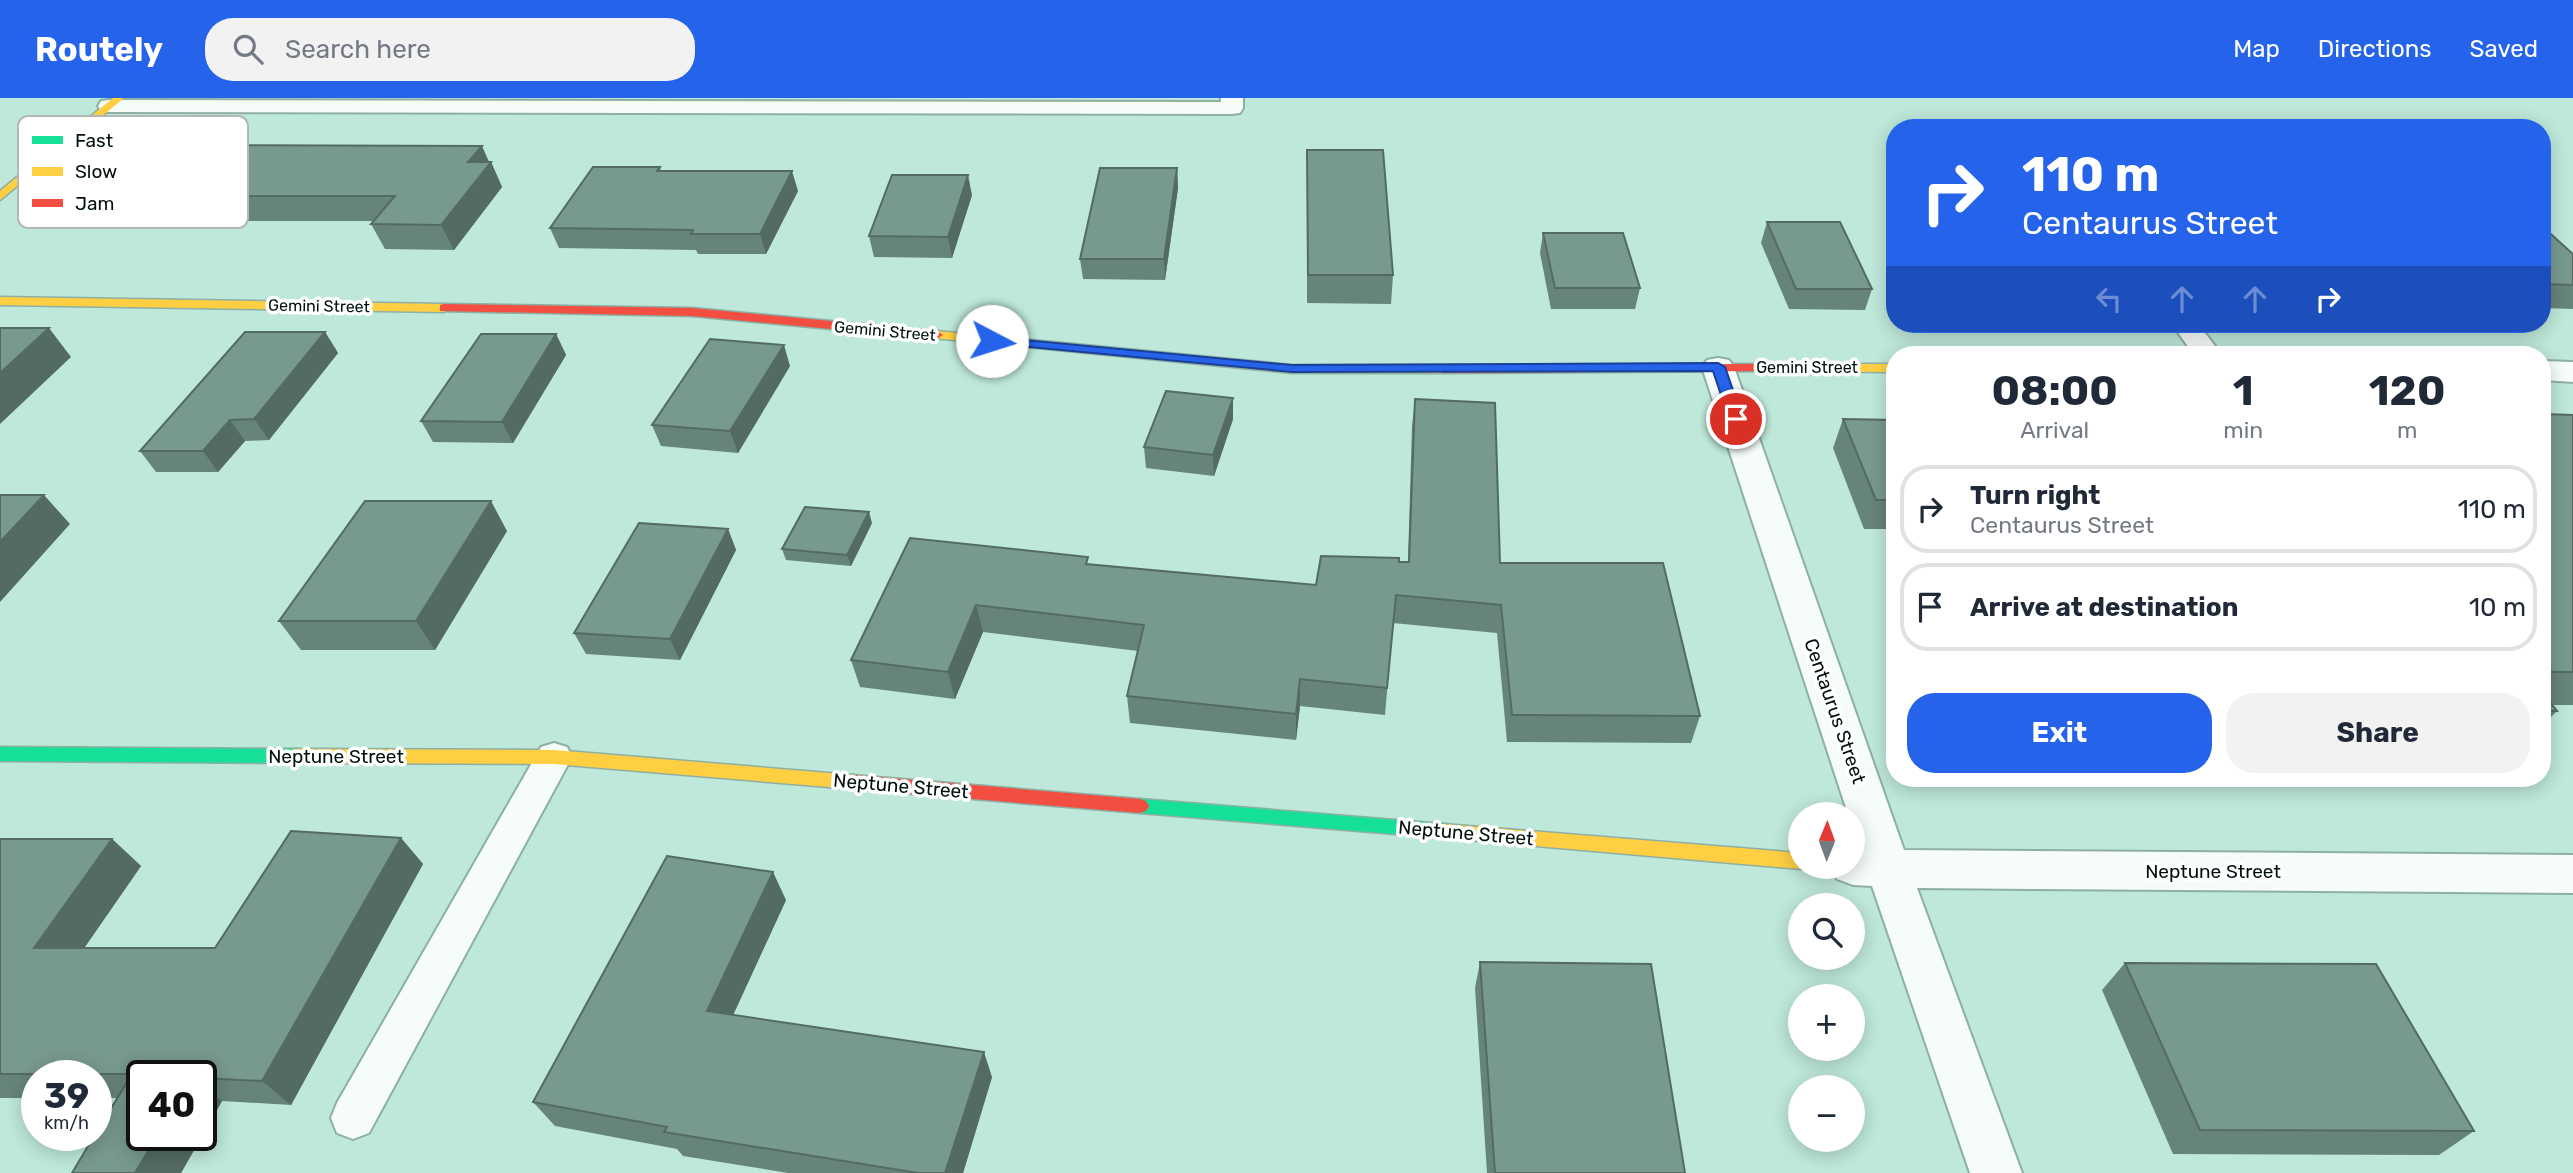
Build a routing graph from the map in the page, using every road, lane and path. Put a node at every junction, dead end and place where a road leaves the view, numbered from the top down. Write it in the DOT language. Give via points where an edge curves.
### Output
graph roads {
  1 [pos="1232,98"];
  2 [pos="114,102"];
  3 [pos="262,102"];
  4 [pos="524,102"];
  5 [pos="97,116"];
  6 [pos="18,182"];
  7 [pos="0,197"];
  8 [pos="0,300"];
  9 [pos="1718,367"];
  10 [pos="1886,368"];
  11 [pos="2551,371"];
  12 [pos="2573,372"];
  13 [pos="0,754"];
  14 [pos="554,757"];
  15 [pos="1788,860"];
  16 [pos="1871,867"];
  17 [pos="2573,874"];
  18 [pos="353,1118"];
  19 [pos="1996,1173"];
  1 -- 4 [label="lane" via="1232,108"];
  2 -- 3 [label="lane"];
  2 -- 5 [label="street"];
  3 -- 4 [label="lane"];
  6 -- 7 [label="street"];
  8 -- 9 [label="street, Gemini Street" via="692,313 1292,369"];
  9 -- 10 [label="street, Gemini Street"];
  9 -- 16 [label="street, Centaurus Street"];
  11 -- 12 [label="street"];
  13 -- 14 [label="street, Neptune Street"];
  14 -- 15 [label="street, Neptune Street"];
  14 -- 18 [label="lane"];
  16 -- 17 [label="street, Neptune Street"];
  16 -- 19 [label="street, Centaurus Street"];
}
